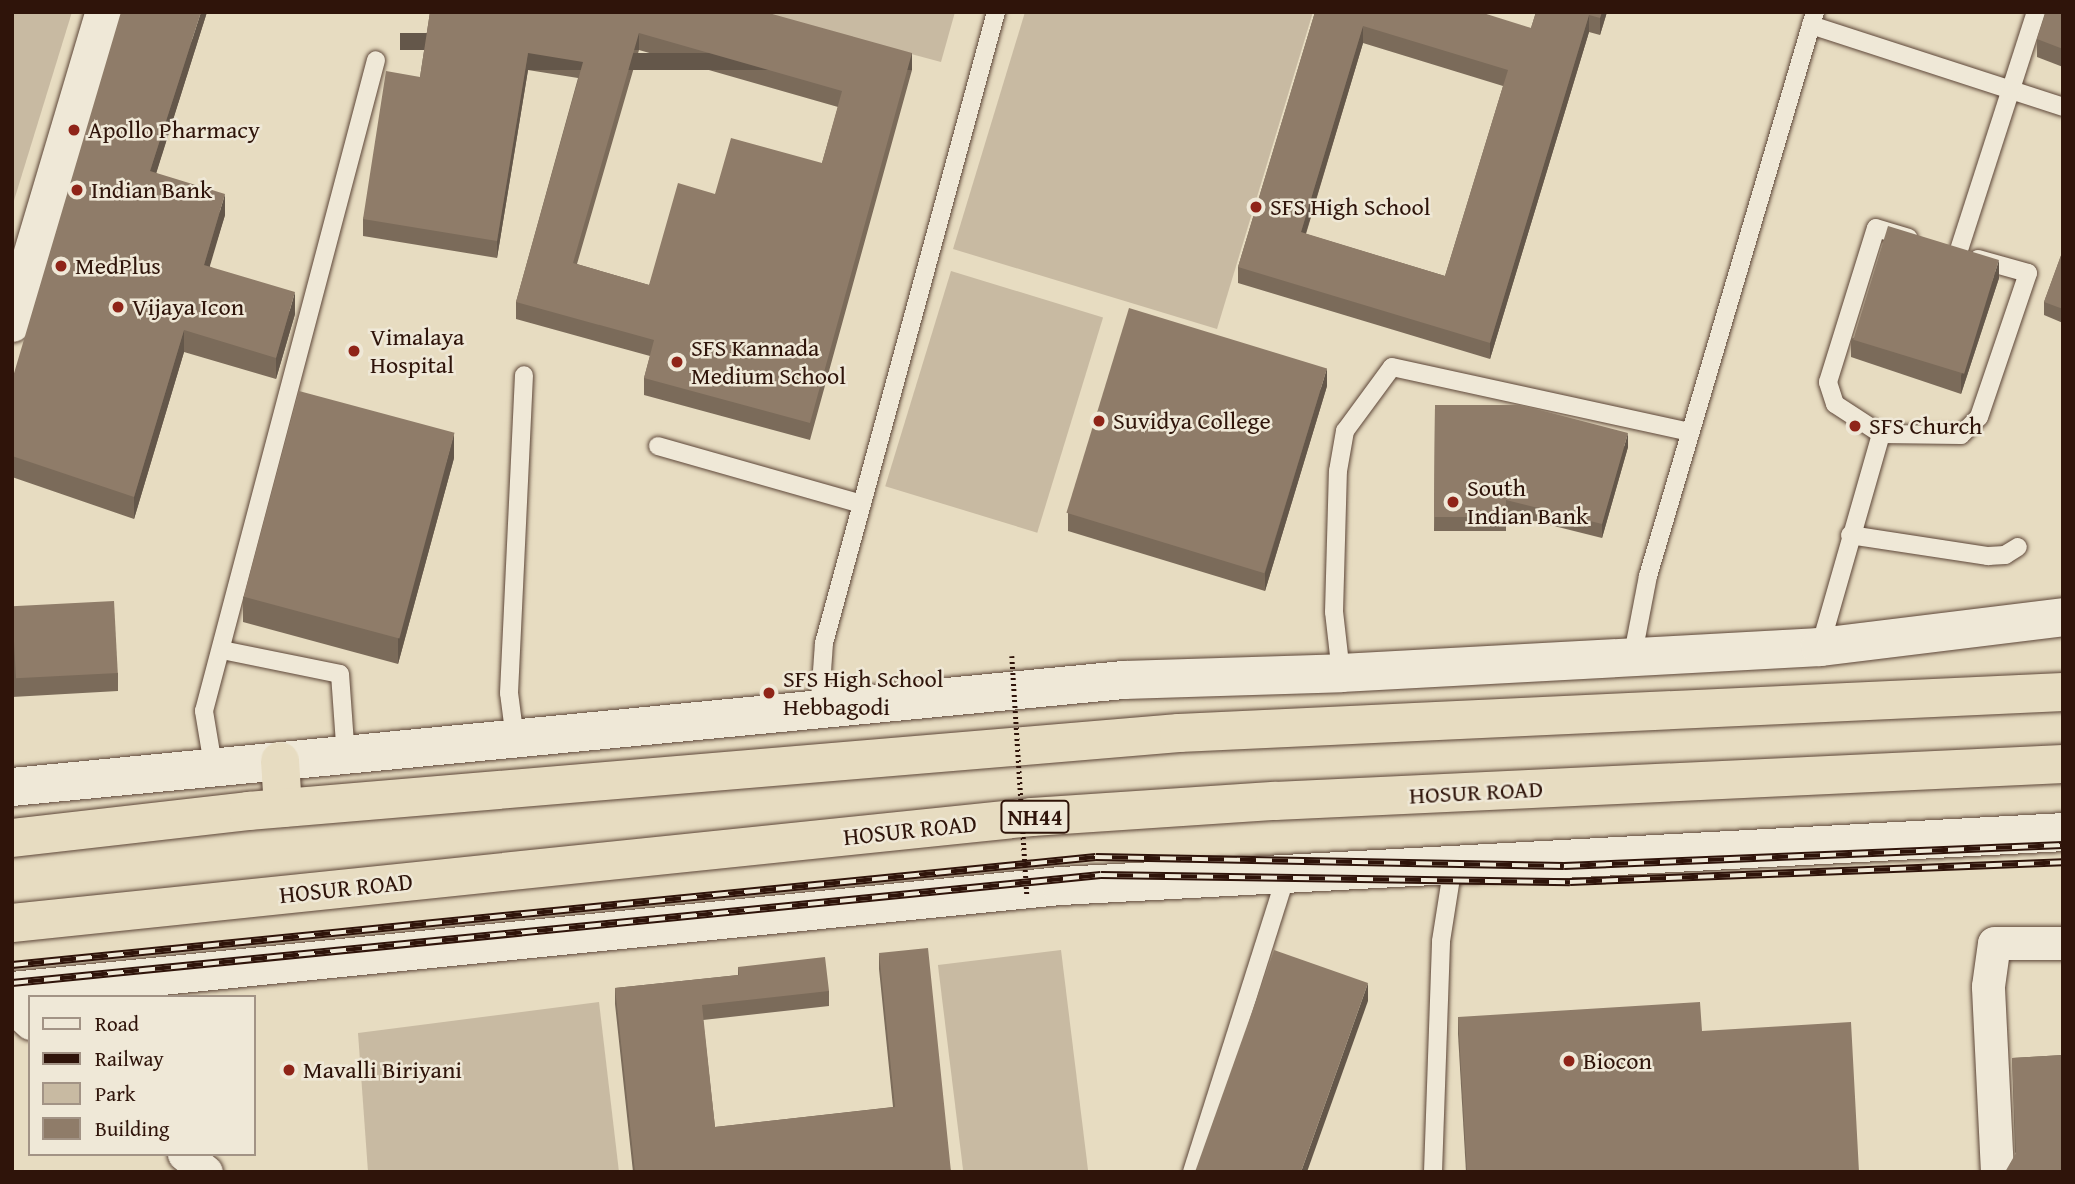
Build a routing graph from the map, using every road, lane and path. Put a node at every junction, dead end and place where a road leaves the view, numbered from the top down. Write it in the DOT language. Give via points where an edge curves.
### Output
graph roads {
  1 [pos="105,12"];
  2 [pos="996,12"];
  3 [pos="2036,12"];
  4 [pos="1813,18"];
  5 [pos="376,60"];
  6 [pos="2011,89"];
  7 [pos="2063,107"];
  8 [pos="1958,253"];
  9 [pos="12,323"];
  10 [pos="524,374"];
  11 [pos="1690,432"];
  12 [pos="1881,434"];
  13 [pos="658,446"];
  14 [pos="862,504"];
  15 [pos="1850,535"];
  16 [pos="2018,547"];
  17 [pos="2063,617"];
  18 [pos="1820,647"];
  19 [pos="222,650"];
  20 [pos="1012,656"];
  21 [pos="1632,659"];
  22 [pos="1341,673"];
  23 [pos="2063,692"];
  24 [pos="819,713"];
  25 [pos="515,739"];
  26 [pos="346,757"];
  27 [pos="280,761"];
  28 [pos="2063,764"];
  29 [pos="213,765"];
  30 [pos="12,787"];
  31 [pos="283,808"];
  32 [pos="2063,832"];
  33 [pos="12,838"];
  34 [pos="1453,864"];
  35 [pos="1286,873"];
  36 [pos="1027,897"];
  37 [pos="12,923"];
  38 [pos="2063,943"];
  39 [pos="12,991"];
  40 [pos="12,1006"];
  41 [pos="28,1021"];
  42 [pos="186,1156"];
  43 [pos="206,1172"];
  44 [pos="1192,1172"];
  45 [pos="1433,1172"];
  46 [pos="1997,1172"];
  1 -- 9 [label="street"];
  2 -- 14 [label="lane"];
  3 -- 6 [label="lane"];
  4 -- 6 [label="lane"];
  4 -- 11 [label="lane"];
  5 -- 19 [label="lane"];
  6 -- 7 [label="lane"];
  6 -- 8 [label="lane"];
  8 -- 12 [label="lane" via="1876,228 1828,382 1836,404"];
  8 -- 12 [label="lane" via="2028,273 1979,417 1961,435"];
  10 -- 25 [label="lane" via="509,693"];
  11 -- 21 [label="lane" via="1648,576"];
  11 -- 22 [label="lane" via="1392,367 1345,432 1338,471 1334,612"];
  12 -- 15 [label="lane"];
  13 -- 14 [label="lane"];
  14 -- 24 [label="lane" via="824,643"];
  15 -- 16 [label="lane" via="1988,556 2005,555"];
  15 -- 18 [label="lane"];
  17 -- 18 [label="street"];
  18 -- 21 [label="street"];
  19 -- 26 [label="lane" via="340,674"];
  19 -- 29 [label="lane" via="204,711"];
  20 -- 36 [label="path, bridge"];
  21 -- 22 [label="street"];
  22 -- 24 [label="street" via="1124,680"];
  23 -- 31 [label="highway" via="1179,733"];
  24 -- 25 [label="street"];
  25 -- 26 [label="street"];
  26 -- 27 [label="street"];
  27 -- 29 [label="street"];
  27 -- 31 [label="highway"];
  28 -- 37 [label="highway, HOSUR ROAD / NH44" via="1275,801 1032,817"];
  29 -- 30 [label="street"];
  31 -- 33 [label="highway"];
  32 -- 34 [label="street"];
  34 -- 35 [label="street"];
  34 -- 45 [label="lane" via="1441,941"];
  35 -- 39 [label="street" via="1061,886"];
  35 -- 44 [label="lane"];
  38 -- 46 [label="street" via="1994,943 1988,986"];
  40 -- 41 [label="street"];
  42 -- 43 [label="street"];
}
